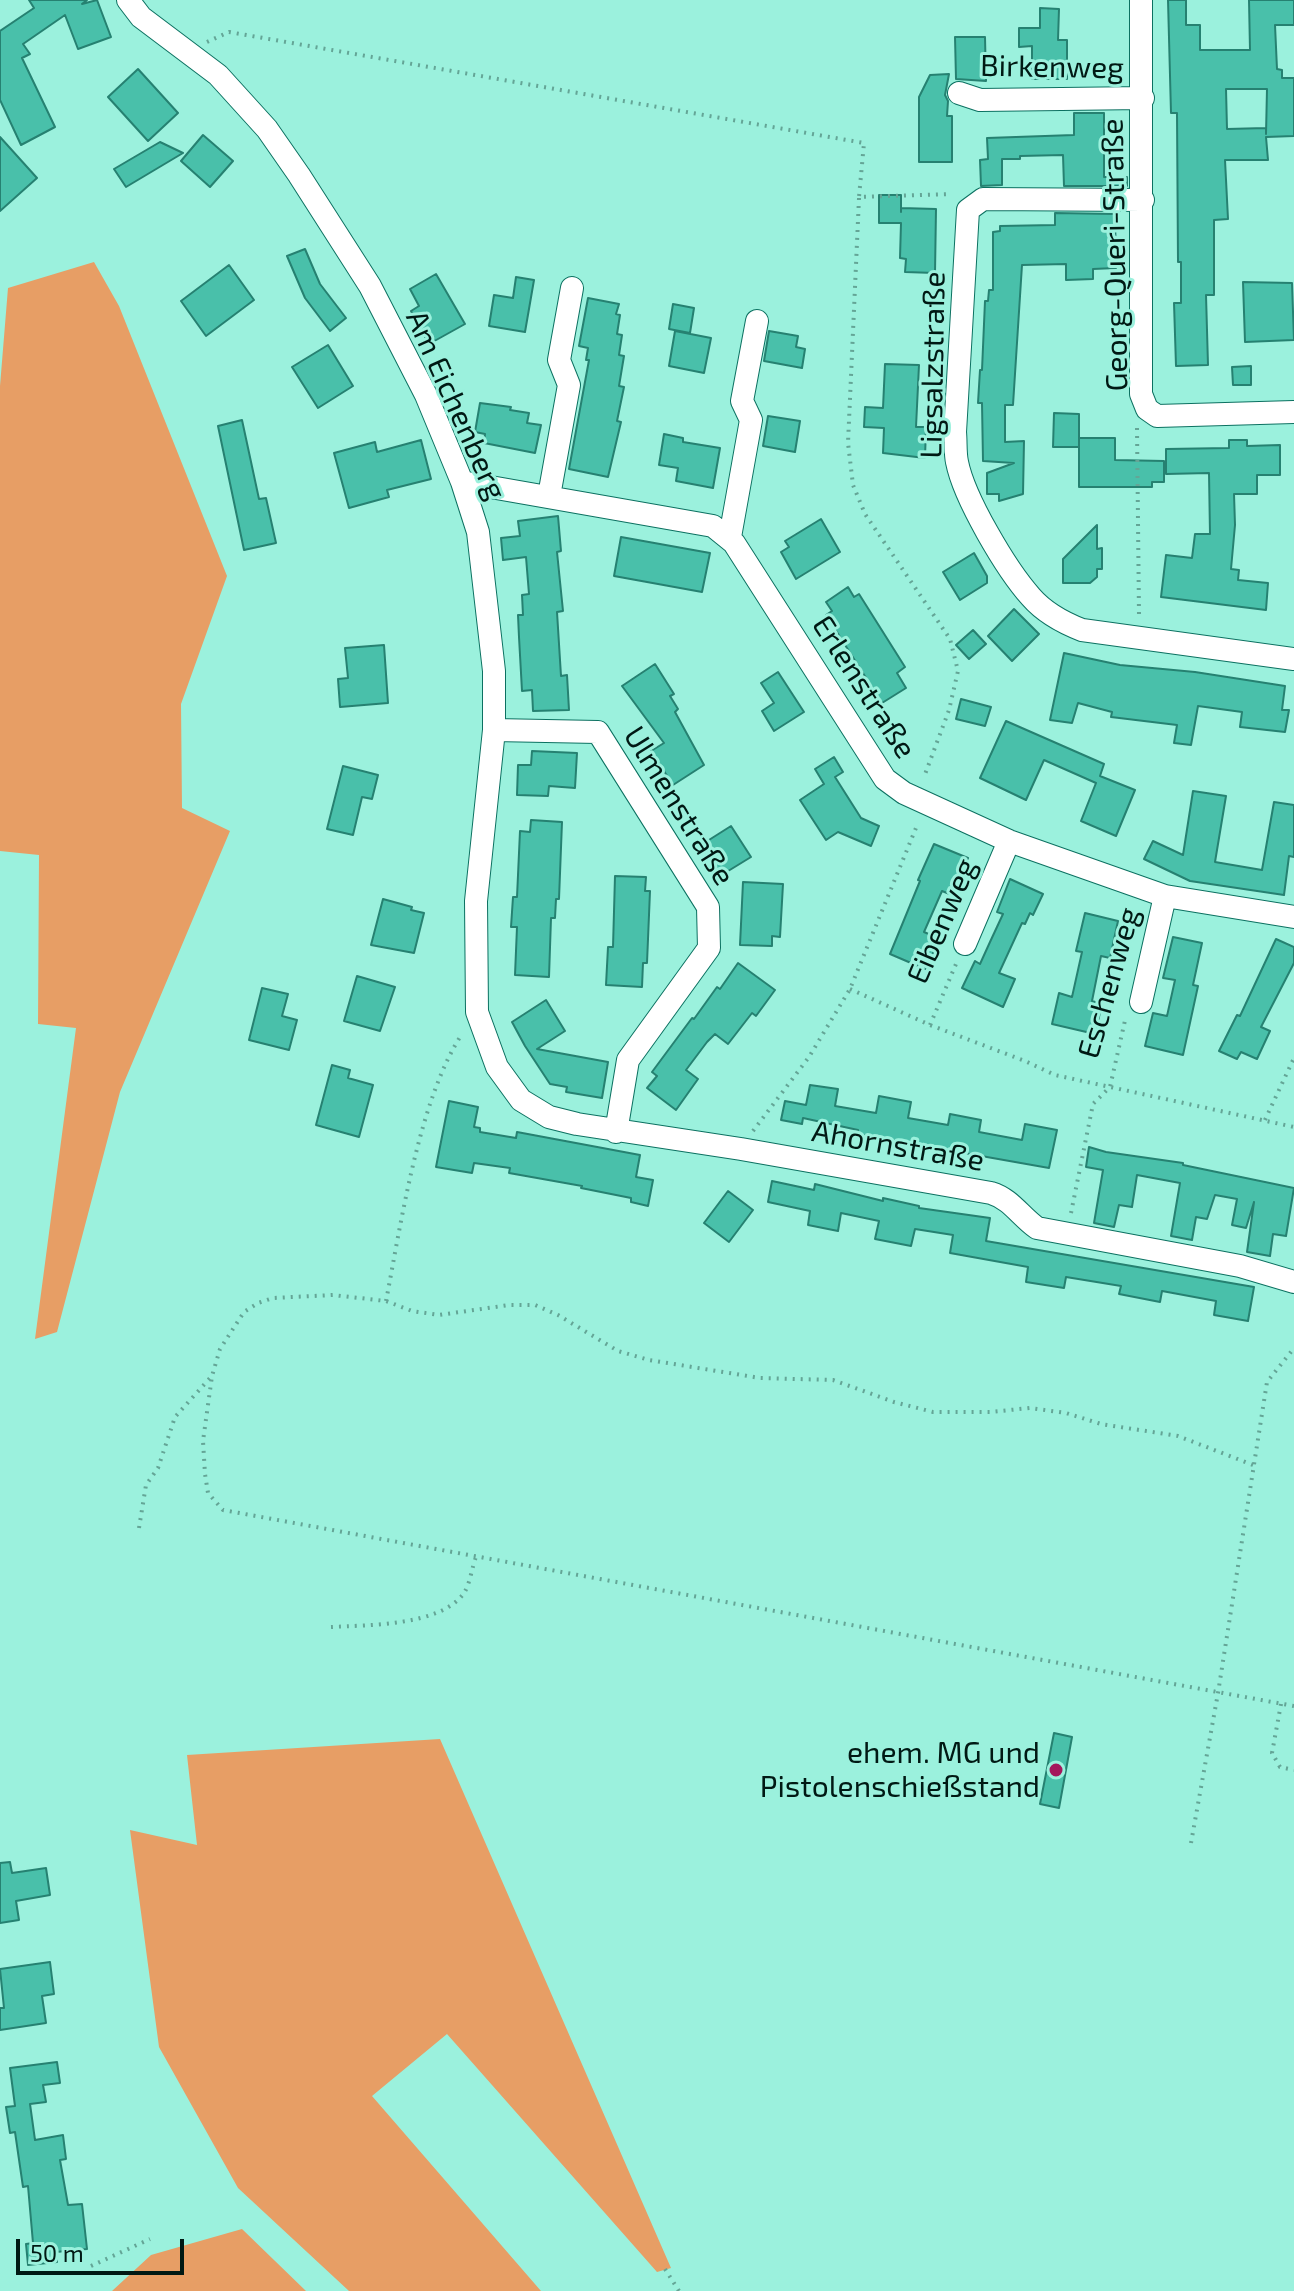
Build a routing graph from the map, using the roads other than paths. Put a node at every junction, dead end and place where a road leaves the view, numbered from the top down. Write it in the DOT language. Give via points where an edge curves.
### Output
graph roads {
  1 [pos="128,0"];
  2 [pos="1141,0"];
  3 [pos="959,93"];
  4 [pos="1143,98"];
  5 [pos="1143,200"];
  6 [pos="572,288"];
  7 [pos="757,321"];
  8 [pos="1294,412"];
  9 [pos="462,482"];
  10 [pos="549,496"];
  11 [pos="730,537"];
  12 [pos="1294,659"];
  13 [pos="494,730"];
  14 [pos="1009,841"];
  15 [pos="1165,896"];
  16 [pos="1294,917"];
  17 [pos="965,944"];
  18 [pos="1141,1002"];
  19 [pos="497,1067"];
  20 [pos="616,1132"];
  21 [pos="1294,1282"];
  1 -- 9 [label="street, Am Eichenberg" via="141,17 218,75 267,129 299,175 370,286 426,395"];
  2 -- 4 [label="street, Georg-Queri-Straße"];
  3 -- 4 [label="street, Birkenweg" via="980,100"];
  4 -- 5 [label="street, Georg-Queri-Straße"];
  5 -- 8 [label="street, Georg-Queri-Straße" via="1139,417"];
  5 -- 12 [label="street, Ligsalzstraße" via="983,199 968,210 957,464 1001,554 1046,610 1082,630"];
  6 -- 10 [label="street" via="559,360 569,385"];
  7 -- 11 [label="street" via="742,401 751,420"];
  9 -- 10 [label="street"];
  9 -- 13 [label="street, Am Eichenberg" via="478,532 494,671"];
  10 -- 11 [label="street" via="713,526"];
  11 -- 14 [label="street, Erlenstraße" via="885,779 904,793"];
  13 -- 19 [label="street, Am Eichenberg" via="476,901 477,1012"];
  13 -- 20 [label="street, Ulmenstraße" via="598,732 708,907 709,948 628,1060"];
  14 -- 15 [label="street, Erlenstraße"];
  14 -- 17 [label="street, Eibenweg"];
  15 -- 16 [label="street, Erlenstraße"];
  15 -- 18 [label="street, Eschenweg"];
  19 -- 20 [label="street, Ahornstraße" via="521,1100 549,1117"];
  20 -- 21 [label="street, Ahornstraße" via="991,1193 1007,1198 1037,1228 1240,1266"];
}
